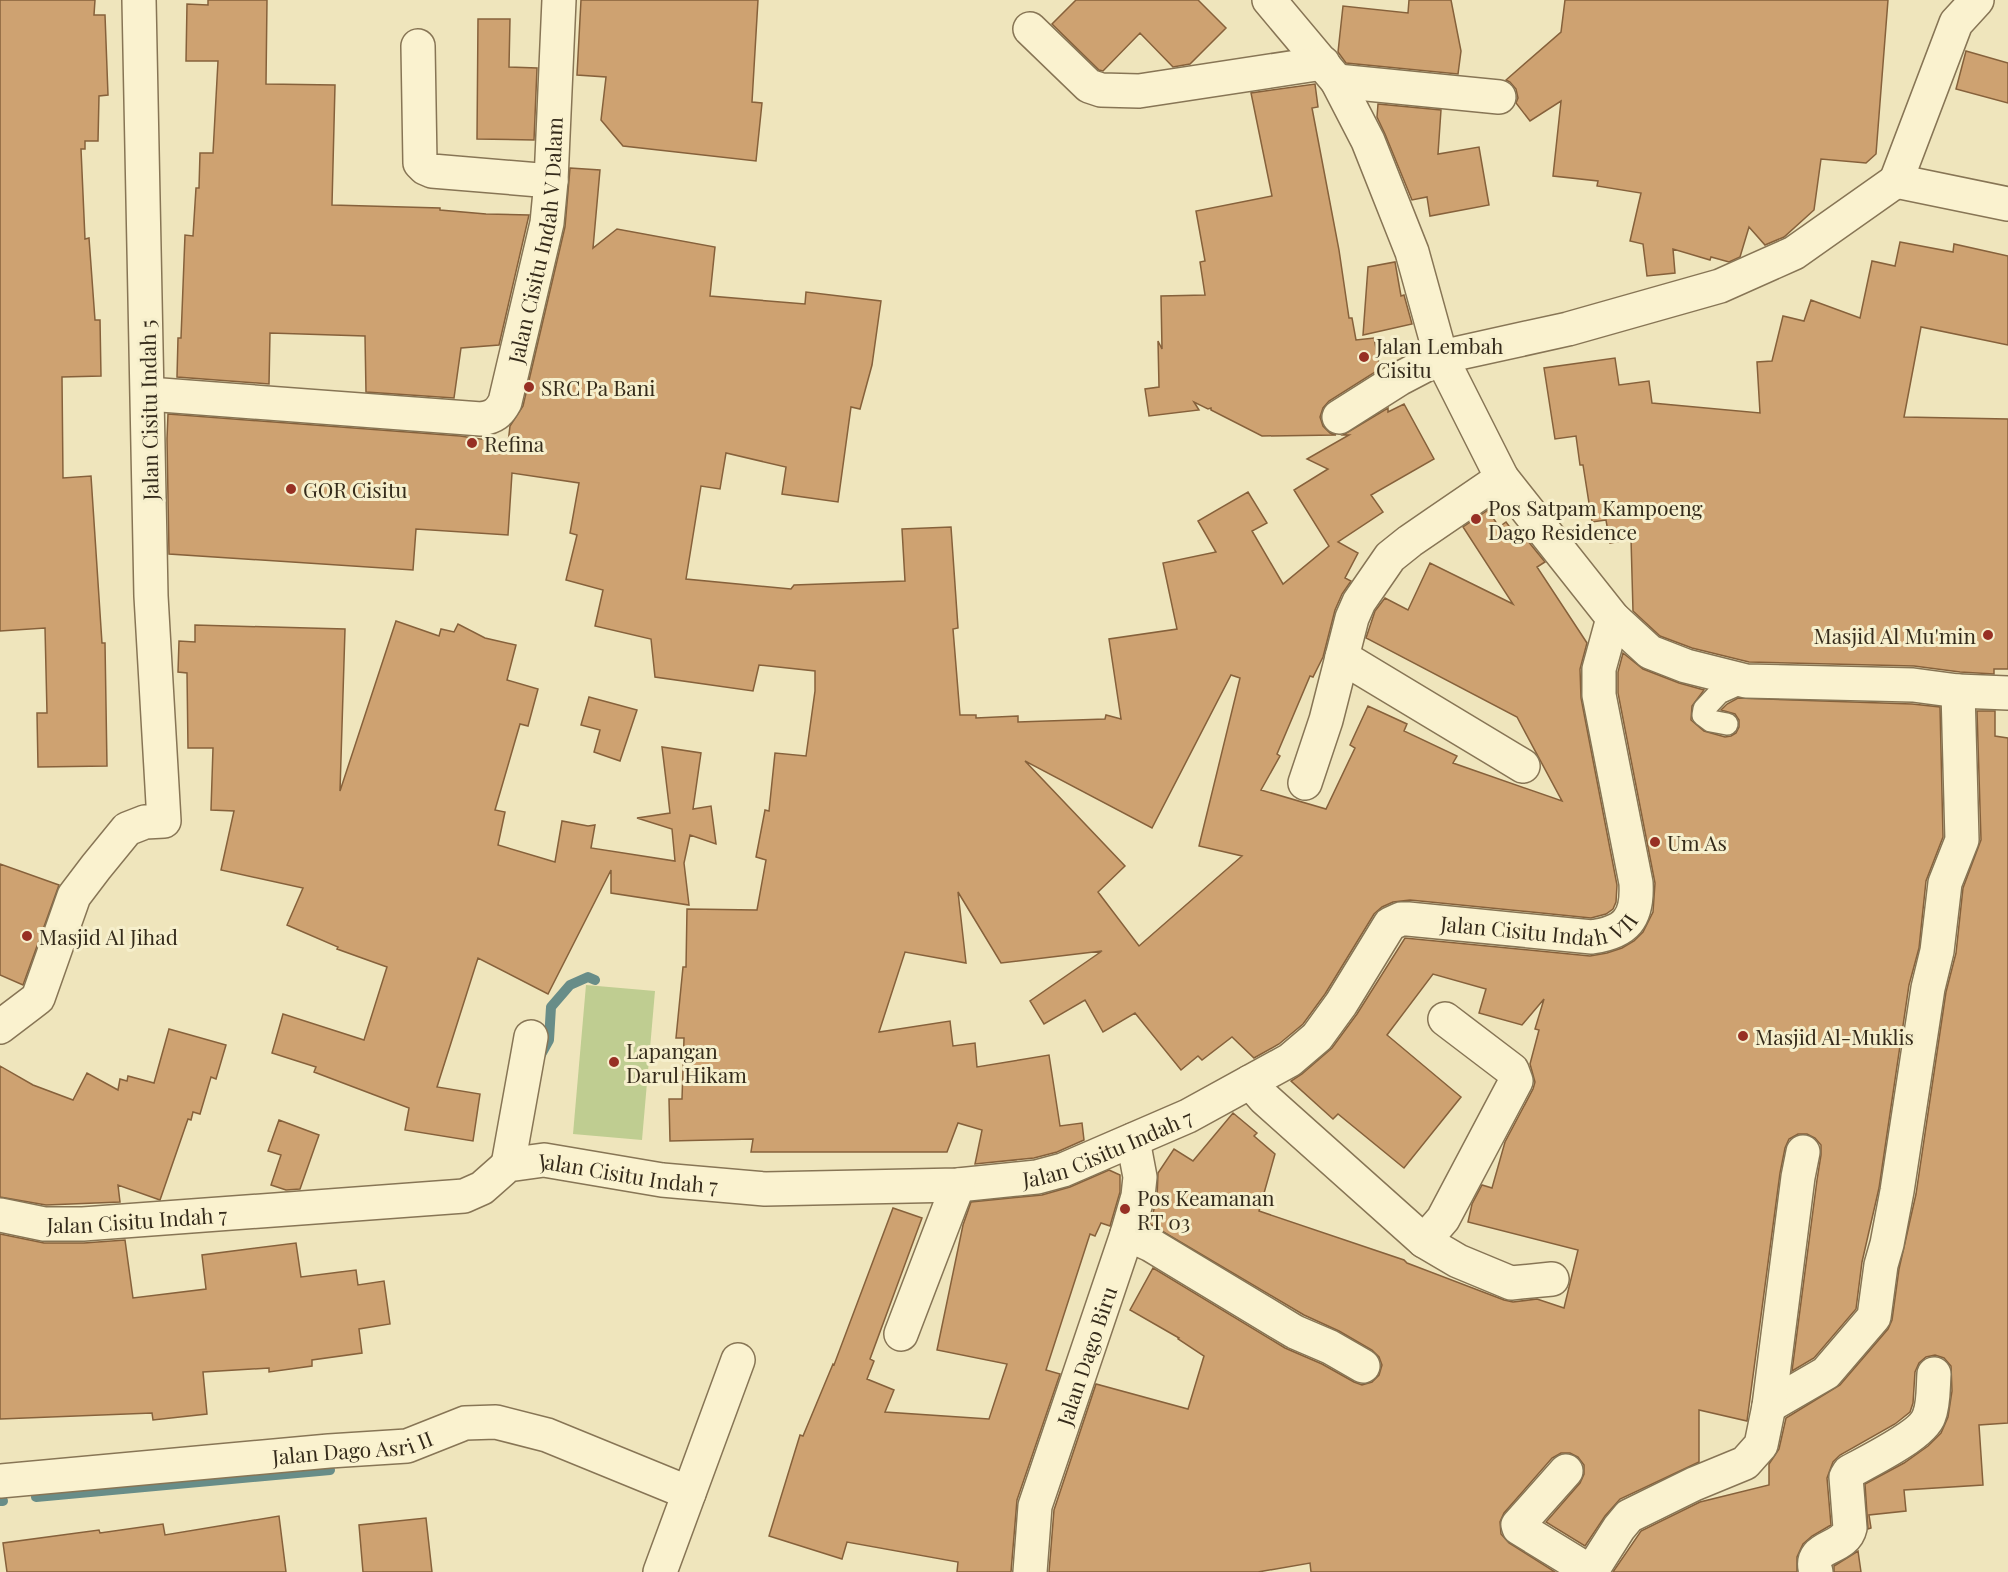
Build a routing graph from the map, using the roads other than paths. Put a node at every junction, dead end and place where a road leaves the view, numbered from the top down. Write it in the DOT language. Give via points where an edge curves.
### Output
graph roads {
  1 [pos="139,0"];
  2 [pos="559,0"];
  3 [pos="1269,0"];
  4 [pos="1977,0"];
  5 [pos="1030,28"];
  6 [pos="418,46"];
  7 [pos="1330,72"];
  8 [pos="1499,97"];
  9 [pos="551,181"];
  10 [pos="1896,181"];
  11 [pos="2008,204"];
  12 [pos="1441,357"];
  13 [pos="148,394"];
  14 [pos="1339,417"];
  15 [pos="1502,478"];
  16 [pos="1613,618"];
  17 [pos="1342,657"];
  18 [pos="1746,681"];
  19 [pos="1958,691"];
  20 [pos="2008,693"];
  21 [pos="1727,724"];
  22 [pos="1523,766"];
  23 [pos="1305,783"];
  24 [pos="1445,1019"];
  25 [pos="0,1027"];
  26 [pos="531,1037"];
  27 [pos="1250,1082"];
  28 [pos="1133,1140"];
  29 [pos="1803,1152"];
  30 [pos="508,1165"];
  31 [pos="958,1185"];
  32 [pos="0,1215"];
  33 [pos="1127,1234"];
  34 [pos="1424,1241"];
  35 [pos="1552,1279"];
  36 [pos="900,1334"];
  37 [pos="738,1360"];
  38 [pos="1363,1366"];
  39 [pos="1934,1374"];
  40 [pos="1769,1406"];
  41 [pos="1566,1471"];
  42 [pos="0,1481"];
  43 [pos="689,1492"];
  44 [pos="660,1572"];
  45 [pos="1030,1572"];
  46 [pos="1591,1572"];
  47 [pos="1816,1572"];
  1 -- 13 [label="street, Jalan Cisitu Indah 5"];
  2 -- 9 [label="street, Jalan Cisitu Indah V Dalam"];
  3 -- 7 [label="street"];
  4 -- 10 [label="street" via="1956,23"];
  5 -- 7 [label="street" via="1089,86 1101,90 1139,91"];
  6 -- 9 [label="street" via="420,163 432,171"];
  7 -- 8 [label="street"];
  7 -- 12 [label="street" via="1368,141 1412,252"];
  9 -- 13 [label="street, Jalan Cisitu Indah V Dalam" via="547,224 506,402 491,418"];
  10 -- 11 [label="street"];
  10 -- 12 [label="street" via="1794,253 1720,286 1568,329"];
  12 -- 14 [label="street"];
  12 -- 15 [label="street"];
  13 -- 25 [label="street, Jalan Cisitu Indah 5" via="151,596 164,821 144,822 127,829 102,860 74,896 38,998"];
  15 -- 16 [label="street"];
  15 -- 17 [label="street" via="1390,557 1359,602"];
  16 -- 18 [label="street" via="1650,652"];
  16 -- 27 [label="street, Jalan Cisitu Indah VII" via="1599,669 1599,695 1636,884 1629,922 1606,935 1592,936 1408,919 1394,922 1317,1037 1290,1060"];
  17 -- 22 [label="street"];
  17 -- 23 [label="street"];
  18 -- 19 [label="street" via="1913,685"];
  18 -- 21 [label="lane" via="1719,693 1704,709 1711,722"];
  19 -- 20 [label="street"];
  19 -- 40 [label="street" via="1962,840 1945,884 1874,1317 1826,1373"];
  24 -- 34 [label="street" via="1512,1070 1516,1081 1443,1219"];
  26 -- 30 [label="street"];
  27 -- 28 [label="street, Jalan Cisitu Indah 7"];
  27 -- 34 [label="street"];
  28 -- 31 [label="street, Jalan Cisitu Indah 7" via="1037,1177"];
  28 -- 33 [label="street, Jalan Dago Biru" via="1140,1177"];
  29 -- 40 [label="street"];
  30 -- 31 [label="street, Jalan Cisitu Indah 7" via="544,1160 662,1180 765,1189"];
  30 -- 32 [label="street, Jalan Cisitu Indah 7" via="482,1188 464,1196 83,1224 44,1224"];
  31 -- 36 [label="street"];
  33 -- 38 [label="street" via="1295,1332"];
  33 -- 45 [label="street, Jalan Dago Biru" via="1035,1506"];
  34 -- 35 [label="street" via="1458,1261 1511,1283"];
  37 -- 43 [label="street"];
  39 -- 47 [label="street" via="1930,1411 1924,1426 1846,1477 1849,1534 1820,1552 1815,1558"];
  40 -- 46 [label="street" via="1761,1445 1745,1463 1629,1516"];
  41 -- 46 [label="street" via="1518,1525"];
  42 -- 43 [label="street, Jalan Dago Asri II" via="407,1446 465,1423 496,1422 547,1435"];
  43 -- 44 [label="street"];
}
